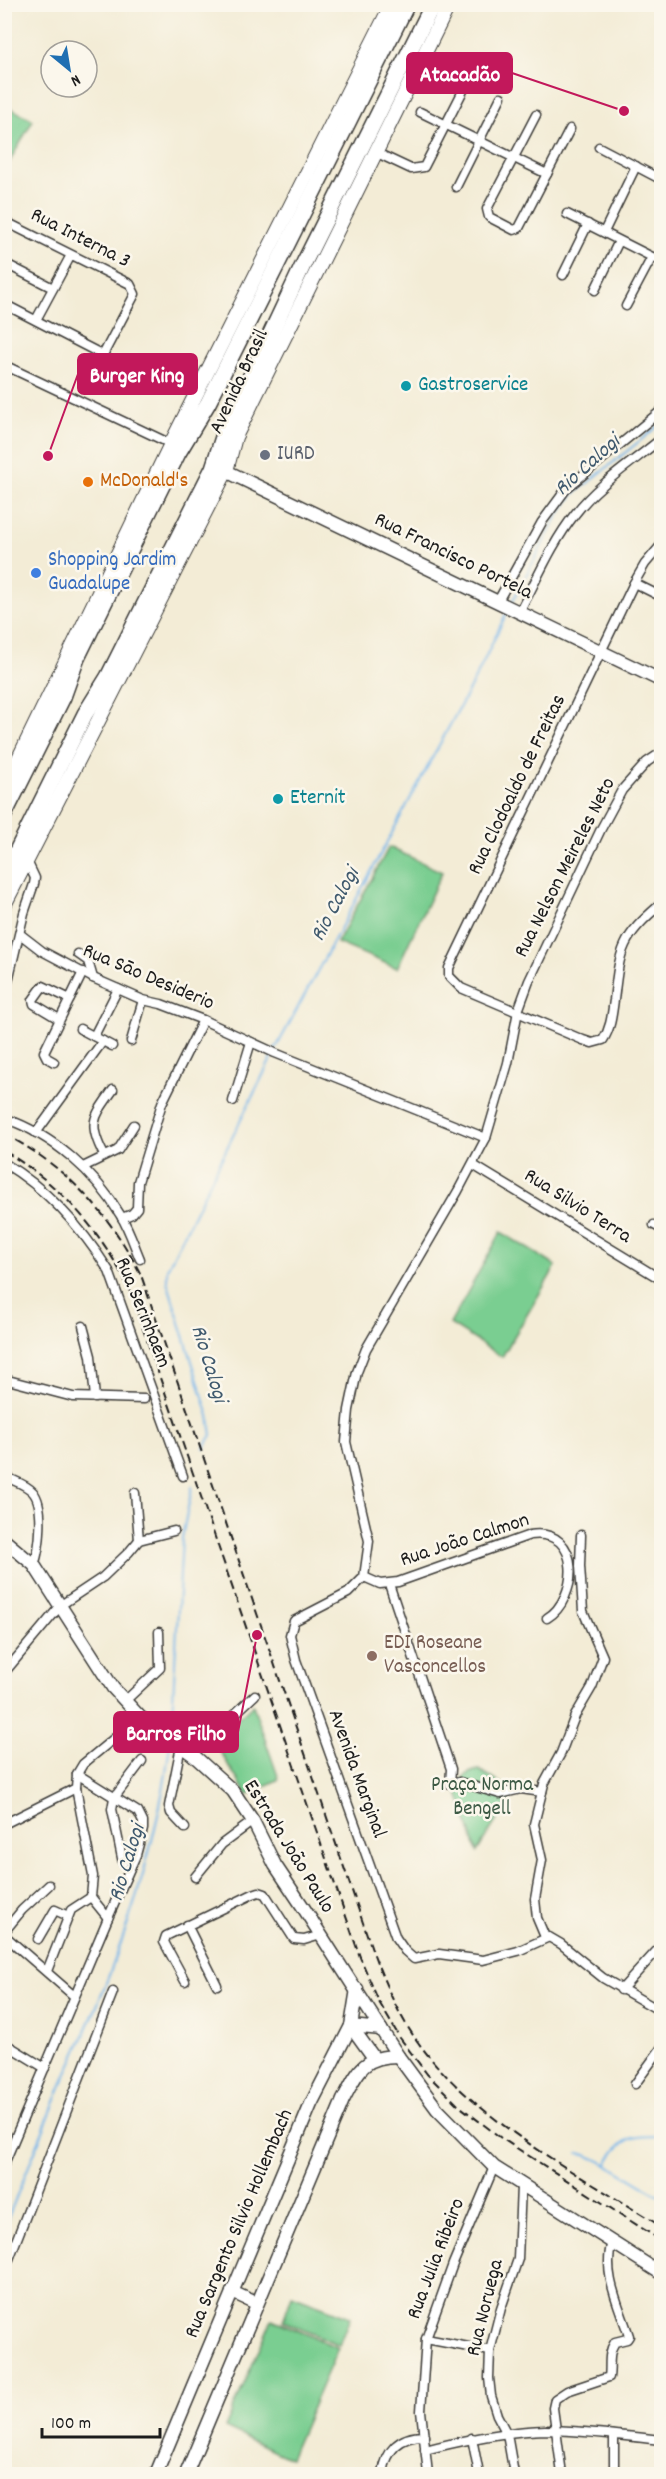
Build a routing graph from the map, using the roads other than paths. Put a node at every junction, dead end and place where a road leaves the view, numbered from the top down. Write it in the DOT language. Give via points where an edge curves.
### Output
graph roads {
  1 [pos="392,4"];
  2 [pos="407,4"];
  3 [pos="433,4"];
  4 [pos="449,4"];
  5 [pos="469,79"];
  6 [pos="501,97"];
  7 [pos="420,112"];
  8 [pos="536,115"];
  9 [pos="447,124"];
  10 [pos="570,129"];
  11 [pos="479,140"];
  12 [pos="599,147"];
  13 [pos="377,153"];
  14 [pos="513,158"];
  15 [pos="636,166"];
  16 [pos="547,174"];
  17 [pos="662,180"];
  18 [pos="456,187"];
  19 [pos="567,214"];
  20 [pos="4,221"];
  21 [pos="588,224"];
  22 [pos="603,232"];
  23 [pos="619,241"];
  24 [pos="71,255"];
  25 [pos="652,257"];
  26 [pos="662,262"];
  27 [pos="4,263"];
  28 [pos="562,275"];
  29 [pos="53,288"];
  30 [pos="595,290"];
  31 [pos="4,304"];
  32 [pos="626,306"];
  33 [pos="36,320"];
  34 [pos="4,365"];
  35 [pos="662,410"];
  36 [pos="662,438"];
  37 [pos="171,444"];
  38 [pos="226,471"];
  39 [pos="662,544"];
  40 [pos="634,583"];
  41 [pos="662,597"];
  42 [pos="500,602"];
  43 [pos="519,611"];
  44 [pos="602,652"];
  45 [pos="662,681"];
  46 [pos="662,752"];
  47 [pos="4,789"];
  48 [pos="57,801"];
  49 [pos="4,815"];
  50 [pos="27,861"];
  51 [pos="4,878"];
  52 [pos="662,903"];
  53 [pos="4,905"];
  54 [pos="20,934"];
  55 [pos="78,954"];
  56 [pos="83,972"];
  57 [pos="93,978"];
  58 [pos="118,988"];
  59 [pos="4,998"];
  60 [pos="70,999"];
  61 [pos="143,1000"];
  62 [pos="518,1011"];
  63 [pos="59,1019"];
  64 [pos="203,1020"];
  65 [pos="80,1029"];
  66 [pos="94,1036"];
  67 [pos="103,1041"];
  68 [pos="131,1041"];
  69 [pos="251,1042"];
  70 [pos="112,1046"];
  71 [pos="54,1062"];
  72 [pos="113,1090"];
  73 [pos="233,1101"];
  74 [pos="4,1118"];
  75 [pos="134,1125"];
  76 [pos="36,1133"];
  77 [pos="486,1138"];
  78 [pos="104,1155"];
  79 [pos="4,1163"];
  80 [pos="473,1165"];
  81 [pos="82,1167"];
  82 [pos="122,1218"];
  83 [pos="140,1259"];
  84 [pos="662,1280"];
  85 [pos="83,1326"];
  86 [pos="4,1379"];
  87 [pos="95,1398"];
  88 [pos="144,1399"];
  89 [pos="4,1476"];
  90 [pos="183,1476"];
  91 [pos="135,1493"];
  92 [pos="174,1531"];
  93 [pos="581,1535"];
  94 [pos="4,1540"];
  95 [pos="139,1540"];
  96 [pos="34,1565"];
  97 [pos="364,1577"];
  98 [pos="389,1584"];
  99 [pos="61,1605"];
  100 [pos="546,1618"];
  101 [pos="159,1632"];
  102 [pos="4,1673"];
  103 [pos="255,1695"];
  104 [pos="125,1701"];
  105 [pos="140,1717"];
  106 [pos="178,1745"];
  107 [pos="192,1754"];
  108 [pos="142,1761"];
  109 [pos="77,1774"];
  110 [pos="76,1788"];
  111 [pos="542,1792"];
  112 [pos="114,1798"];
  113 [pos="253,1821"];
  114 [pos="4,1824"];
  115 [pos="185,1828"];
  116 [pos="123,1863"];
  117 [pos="195,1877"];
  118 [pos="49,1885"];
  119 [pos="92,1897"];
  120 [pos="68,1916"];
  121 [pos="108,1918"];
  122 [pos="187,1925"];
  123 [pos="4,1933"];
  124 [pos="321,1935"];
  125 [pos="545,1937"];
  126 [pos="38,1939"];
  127 [pos="662,1946"];
  128 [pos="47,1971"];
  129 [pos="185,1980"];
  130 [pos="217,1985"];
  131 [pos="357,1989"];
  132 [pos="621,1989"];
  133 [pos="113,1992"];
  134 [pos="74,1996"];
  135 [pos="662,2012"];
  136 [pos="351,2026"];
  137 [pos="381,2029"];
  138 [pos="4,2043"];
  139 [pos="662,2047"];
  140 [pos="398,2056"];
  141 [pos="374,2058"];
  142 [pos="45,2068"];
  143 [pos="635,2084"];
  144 [pos="4,2164"];
  145 [pos="494,2168"];
  146 [pos="520,2186"];
  147 [pos="612,2242"];
  148 [pos="4,2272"];
  149 [pos="662,2274"];
  150 [pos="232,2292"];
  151 [pos="256,2303"];
  152 [pos="426,2339"];
  153 [pos="490,2351"];
  154 [pos="557,2431"];
  155 [pos="507,2434"];
  156 [pos="614,2435"];
  157 [pos="424,2436"];
  158 [pos="472,2439"];
  159 [pos="662,2440"];
  160 [pos="425,2450"];
  161 [pos="156,2475"];
  162 [pos="186,2475"];
  163 [pos="383,2475"];
  164 [pos="428,2475"];
  165 [pos="479,2475"];
  166 [pos="514,2475"];
  167 [pos="562,2475"];
  168 [pos="614,2475"];
  1 -- 37 [label="main road, Avenida Brasil"];
  2 -- 49 [label="highway, Avenida Brasil" via="208,403 168,474"];
  3 -- 51 [label="highway, Avenida Brasil" via="305,261 225,431 213,468 108,677 84,714"];
  4 -- 13 [label="main road, Avenida Brasil"];
  5 -- 9 [label="street"];
  6 -- 11 [label="street"];
  7 -- 9 [label="street"];
  8 -- 14 [label="street"];
  9 -- 11 [label="street"];
  9 -- 13 [label="street" via="420,169 411,169"];
  10 -- 16 [label="street"];
  11 -- 14 [label="street"];
  11 -- 18 [label="street"];
  12 -- 15 [label="street"];
  13 -- 38 [label="main road, Avenida Brasil" via="235,437"];
  14 -- 16 [label="street"];
  14 -- 16 [label="street" via="487,213 514,230 519,228"];
  15 -- 17 [label="street"];
  15 -- 22 [label="street"];
  19 -- 21 [label="street"];
  20 -- 24 [label="street, Rua Interna 3"];
  21 -- 22 [label="street"];
  21 -- 28 [label="street"];
  22 -- 23 [label="street"];
  23 -- 25 [label="street"];
  23 -- 30 [label="street"];
  24 -- 29 [label="street"];
  24 -- 33 [label="street, Rua Interna 3" via="130,284 135,294 104,355"];
  25 -- 26 [label="street"];
  25 -- 32 [label="street"];
  27 -- 29 [label="street"];
  29 -- 33 [label="street"];
  31 -- 33 [label="street"];
  34 -- 37 [label="street"];
  35 -- 42 [label="street" via="567,488 542,522"];
  36 -- 43 [label="street" via="575,513"];
  37 -- 47 [label="main road, Avenida Brasil"];
  38 -- 42 [label="main road, Rua Francisco Portela"];
  38 -- 48 [label="main road, Avenida Brasil"];
  39 -- 40 [label="street, Rua Clodoaldo de Freitas"];
  40 -- 41 [label="street"];
  40 -- 44 [label="street, Rua Clodoaldo de Freitas"];
  42 -- 43 [label="main road, Rua Francisco Portela"];
  43 -- 44 [label="main road, Rua Francisco Portela"];
  44 -- 45 [label="main road, Rua Francisco Portela"];
  44 -- 62 [label="street, Rua Clodoaldo de Freitas" via="449,968 449,976 461,988"];
  46 -- 62 [label="street, Rua Nelson Meireles Neto" via="647,762 622,790 539,959"];
  48 -- 50 [label="main road, Avenida Brasil"];
  48 -- 51 [label="main road"];
  50 -- 53 [label="main road, Avenida Brasil"];
  50 -- 54 [label="street" via="34,884"];
  52 -- 62 [label="street" via="639,922 622,948 611,1022 603,1040 583,1040"];
  54 -- 56 [label="street, Rua Sāo Desiderio" via="42,951"];
  54 -- 59 [label="street"];
  55 -- 57 [label="street" via="88,961"];
  56 -- 57 [label="street, Rua Sāo Desiderio"];
  56 -- 60 [label="street"];
  57 -- 58 [label="street, Rua Sāo Desiderio"];
  58 -- 61 [label="street, Rua Sāo Desiderio"];
  58 -- 66 [label="street"];
  60 -- 63 [label="street"];
  60 -- 63 [label="street" via="43,986 33,1000"];
  61 -- 64 [label="street, Rua Sāo Desiderio"];
  61 -- 68 [label="street"];
  62 -- 77 [label="street, Rua Nelson Meireles Neto" via="508,1063"];
  63 -- 71 [label="street" via="44,1052"];
  64 -- 69 [label="street, Rua Sāo Desiderio"];
  64 -- 82 [label="street" via="162,1103 138,1182 137,1208"];
  65 -- 66 [label="street"];
  66 -- 67 [label="street"];
  67 -- 70 [label="street"];
  67 -- 76 [label="street"];
  69 -- 73 [label="street"];
  69 -- 77 [label="street, Rua Sāo Desiderio"];
  72 -- 78 [label="street" via="93,1124"];
  74 -- 76 [label="street"];
  75 -- 78 [label="street" via="121,1146"];
  76 -- 81 [label="street"];
  77 -- 80 [label="street, Rua Nelson Meireles Neto"];
  78 -- 81 [label="street"];
  79 -- 90 [label="street, Rua Serinhaem" via="54,1200 109,1271"];
  80 -- 84 [label="street, Rua Silvio Terra"];
  80 -- 97 [label="street, Rua Nelson Meireles Neto" via="366,1349 357,1372 346,1442 369,1541"];
  81 -- 82 [label="street"];
  82 -- 83 [label="street"];
  85 -- 87 [label="street"];
  86 -- 87 [label="street" via="73,1397"];
  87 -- 88 [label="street"];
  89 -- 96 [label="street" via="30,1490 38,1500"];
  91 -- 95 [label="street"];
  92 -- 95 [label="street"];
  93 -- 111 [label="street" via="583,1611 603,1657"];
  94 -- 96 [label="main road, Estrada João Paulo"];
  95 -- 99 [label="street" via="103,1577"];
  96 -- 99 [label="main road, Estrada João Paulo"];
  97 -- 98 [label="street, Rua João Calmon"];
  97 -- 125 [label="street, Avenida Marginal" via="348,1593 294,1621 290,1635 396,1938 409,1956 419,1960 440,1954 483,1960 518,1952"];
  98 -- 100 [label="street, Rua João Calmon" via="530,1534 549,1534 564,1544 569,1566 565,1598"];
  98 -- 111 [label="street" via="451,1769 450,1784 459,1782 500,1794 527,1789"];
  99 -- 102 [label="street"];
  99 -- 104 [label="main road, Estrada João Paulo"];
  101 -- 104 [label="street" via="159,1668"];
  103 -- 107 [label="street"];
  104 -- 105 [label="main road, Estrada João Paulo"];
  105 -- 106 [label="main road, Estrada João Paulo"];
  105 -- 109 [label="street" via="90,1758"];
  106 -- 107 [label="main road, Estrada João Paulo"];
  106 -- 115 [label="street" via="169,1806"];
  107 -- 113 [label="main road, Estrada João Paulo" via="232,1791"];
  108 -- 112 [label="street"];
  109 -- 110 [label="street"];
  109 -- 112 [label="street"];
  110 -- 114 [label="street"];
  110 -- 119 [label="street" via="93,1876"];
  111 -- 125 [label="street" via="534,1824 542,1860 537,1918"];
  112 -- 116 [label="street" via="112,1809"];
  112 -- 121 [label="street" via="138,1812 143,1829 136,1855"];
  113 -- 117 [label="street" via="222,1844"];
  113 -- 124 [label="main road, Estrada João Paulo" via="275,1865"];
  118 -- 123 [label="street"];
  119 -- 120 [label="street"];
  119 -- 121 [label="street"];
  120 -- 126 [label="street" via="55,1910"];
  120 -- 128 [label="street"];
  121 -- 134 [label="street"];
  122 -- 124 [label="street" via="259,1892 265,1894 294,1939"];
  122 -- 129 [label="street" via="164,1939"];
  122 -- 130 [label="street"];
  123 -- 128 [label="street"];
  124 -- 131 [label="main road, Estrada João Paulo"];
  125 -- 132 [label="street" via="561,1944"];
  127 -- 132 [label="street"];
  128 -- 134 [label="street"];
  131 -- 136 [label="main road, Rua Sargento Silvio Hollembach"];
  131 -- 137 [label="main road, Estrada João Paulo"];
  132 -- 135 [label="street"];
  133 -- 148 [label="street"];
  134 -- 142 [label="street"];
  136 -- 137 [label="main road"];
  136 -- 141 [label="main road"];
  136 -- 150 [label="main road, Rua Sargento Silvio Hollembach" via="311,2104"];
  137 -- 140 [label="main road, Estrada João Paulo"];
  138 -- 142 [label="street"];
  139 -- 143 [label="street"];
  140 -- 141 [label="main road"];
  140 -- 145 [label="main road, Estrada João Paulo" via="437,2109"];
  141 -- 151 [label="main road" via="364,2064 343,2100"];
  142 -- 144 [label="street"];
  145 -- 146 [label="main road, Estrada João Paulo"];
  145 -- 152 [label="street, Rua Julia Ribeiro"];
  146 -- 147 [label="main road, Estrada João Paulo"];
  146 -- 153 [label="street, Rua Noruega" via="518,2259"];
  147 -- 149 [label="main road, Estrada João Paulo"];
  147 -- 154 [label="street" via="608,2253 611,2286 628,2338 612,2347 609,2377 560,2395 553,2404"];
  150 -- 151 [label="main road"];
  150 -- 161 [label="main road, Rua Sargento Silvio Hollembach"];
  151 -- 162 [label="main road"];
  152 -- 153 [label="street"];
  152 -- 157 [label="street, Rua Julia Ribeiro" via="421,2411"];
  153 -- 155 [label="street, Rua Noruega" via="491,2396"];
  154 -- 155 [label="street"];
  154 -- 156 [label="street"];
  154 -- 167 [label="street"];
  155 -- 158 [label="street"];
  155 -- 166 [label="street, Rua Noruega"];
  156 -- 159 [label="street"];
  156 -- 168 [label="street"];
  157 -- 160 [label="street, Rua Julia Ribeiro"];
  157 -- 163 [label="street" via="410,2436 399,2442 390,2453"];
  158 -- 160 [label="street"];
  158 -- 165 [label="street"];
  160 -- 164 [label="street, Rua Julia Ribeiro"];
}
